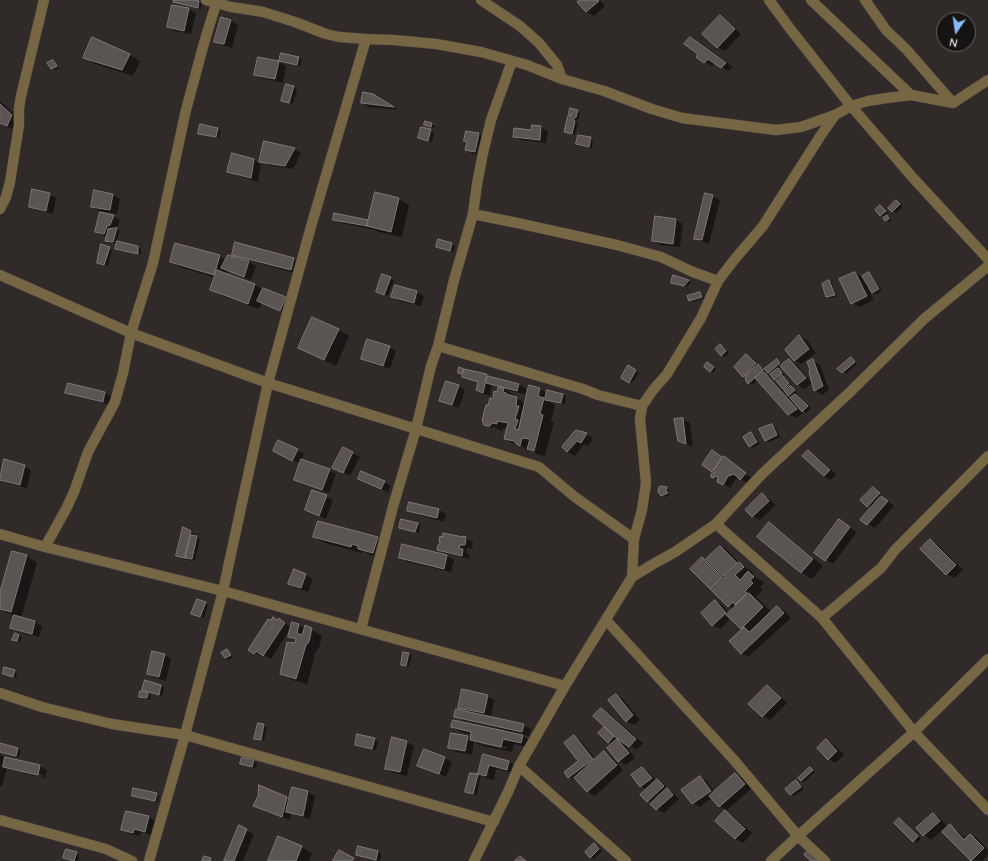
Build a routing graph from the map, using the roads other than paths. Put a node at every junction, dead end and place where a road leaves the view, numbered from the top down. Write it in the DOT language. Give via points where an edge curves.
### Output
graph roads {
  1 [pos="44,0"];
  2 [pos="206,0"];
  3 [pos="481,0"];
  4 [pos="769,0"];
  5 [pos="811,0"];
  6 [pos="865,0"];
  7 [pos="216,4"];
  8 [pos="366,39"];
  9 [pos="512,61"];
  10 [pos="562,79"];
  11 [pos="988,80"];
  12 [pos="911,95"];
  13 [pos="953,103"];
  14 [pos="851,106"];
  15 [pos="836,115"];
  16 [pos="0,209"];
  17 [pos="473,214"];
  18 [pos="988,259"];
  19 [pos="988,266"];
  20 [pos="0,275"];
  21 [pos="718,281"];
  22 [pos="131,333"];
  23 [pos="438,346"];
  24 [pos="268,384"];
  25 [pos="642,406"];
  26 [pos="416,428"];
  27 [pos="988,456"];
  28 [pos="716,524"];
  29 [pos="0,534"];
  30 [pos="634,539"];
  31 [pos="46,547"];
  32 [pos="632,577"];
  33 [pos="223,591"];
  34 [pos="822,618"];
  35 [pos="606,620"];
  36 [pos="361,629"];
  37 [pos="988,659"];
  38 [pos="565,686"];
  39 [pos="0,693"];
  40 [pos="914,732"];
  41 [pos="185,735"];
  42 [pos="519,766"];
  43 [pos="988,810"];
  44 [pos="0,820"];
  45 [pos="494,822"];
  46 [pos="798,836"];
  47 [pos="132,861"];
  48 [pos="149,861"];
  49 [pos="474,861"];
  50 [pos="626,861"];
  51 [pos="771,861"];
  52 [pos="826,861"];
  1 -- 16 [label="street" via="21,96 10,182"];
  2 -- 7 [label="street"];
  3 -- 10 [label="street" via="520,26 539,43 557,65"];
  4 -- 14 [label="street"];
  5 -- 12 [label="street"];
  6 -- 13 [label="street" via="886,30"];
  7 -- 8 [label="street" via="263,12 326,34"];
  7 -- 22 [label="street" via="184,117 152,262"];
  8 -- 9 [label="street" via="436,44 481,52"];
  8 -- 24 [label="street"];
  9 -- 10 [label="street"];
  9 -- 17 [label="street" via="491,120 480,165"];
  10 -- 15 [label="street" via="682,118 776,130 801,127"];
  11 -- 13 [label="street"];
  12 -- 13 [label="street"];
  12 -- 14 [label="street"];
  14 -- 15 [label="street"];
  14 -- 18 [label="street"];
  15 -- 21 [label="street" via="763,226"];
  17 -- 21 [label="street" via="661,257"];
  17 -- 23 [label="street"];
  19 -- 28 [label="street" via="924,319 761,475"];
  20 -- 22 [label="street"];
  21 -- 25 [label="street" via="701,318 667,374"];
  22 -- 24 [label="street"];
  22 -- 31 [label="street" via="115,402 88,452 74,492"];
  23 -- 25 [label="street"];
  23 -- 26 [label="street" via="430,366"];
  24 -- 26 [label="street"];
  24 -- 33 [label="street"];
  25 -- 30 [label="street" via="640,420 646,483"];
  26 -- 30 [label="street" via="539,467 575,497"];
  26 -- 36 [label="street"];
  27 -- 34 [label="street" via="895,550 881,568"];
  28 -- 32 [label="street"];
  28 -- 34 [label="street"];
  29 -- 31 [label="street"];
  30 -- 32 [label="street"];
  31 -- 33 [label="street"];
  32 -- 35 [label="street"];
  33 -- 36 [label="street"];
  33 -- 41 [label="street"];
  34 -- 40 [label="street"];
  35 -- 38 [label="street"];
  35 -- 46 [label="street" via="734,760"];
  36 -- 38 [label="street"];
  37 -- 40 [label="street"];
  38 -- 42 [label="street"];
  39 -- 41 [label="street" via="42,707 112,724"];
  40 -- 43 [label="street"];
  40 -- 46 [label="street"];
  41 -- 45 [label="street"];
  41 -- 48 [label="street"];
  42 -- 45 [label="street"];
  42 -- 50 [label="street"];
  44 -- 47 [label="street" via="106,849"];
  45 -- 49 [label="street"];
  46 -- 51 [label="street"];
  46 -- 52 [label="street"];
}
